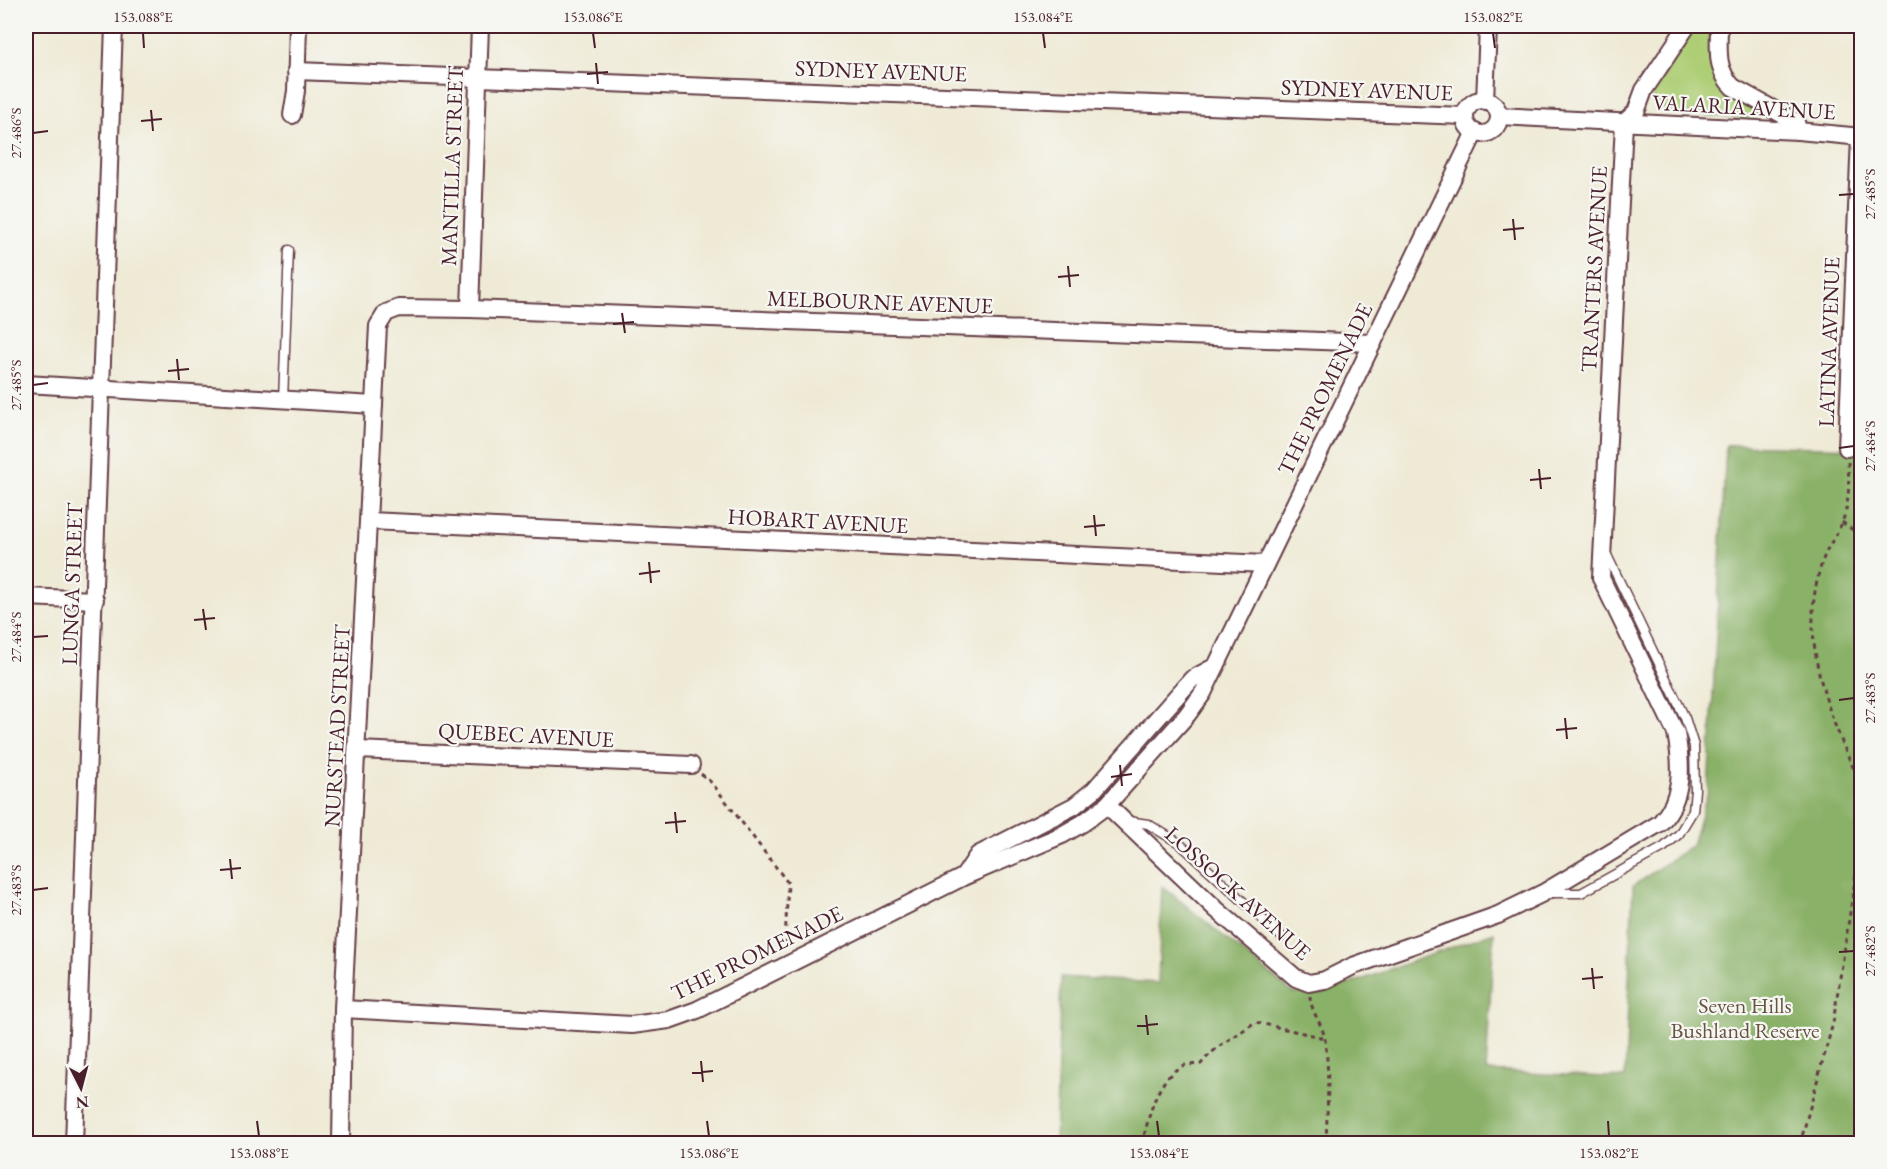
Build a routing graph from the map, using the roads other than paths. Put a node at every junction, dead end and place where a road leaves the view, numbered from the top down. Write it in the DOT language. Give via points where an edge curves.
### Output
graph roads {
  1 [pos="114,26"];
  2 [pos="298,26"];
  3 [pos="480,26"];
  4 [pos="1488,26"];
  5 [pos="1687,26"];
  6 [pos="1719,26"];
  7 [pos="296,71"];
  8 [pos="477,78"];
  9 [pos="1485,101"];
  10 [pos="292,115"];
  11 [pos="1465,116"];
  12 [pos="1499,116"];
  13 [pos="1624,123"];
  14 [pos="1798,131"];
  15 [pos="1475,132"];
  16 [pos="1861,137"];
  17 [pos="289,250"];
  18 [pos="470,309"];
  19 [pos="386,313"];
  20 [pos="1372,343"];
  21 [pos="26,384"];
  22 [pos="100,389"];
  23 [pos="283,400"];
  24 [pos="374,405"];
  25 [pos="1847,448"];
  26 [pos="370,522"];
  27 [pos="1265,564"];
  28 [pos="26,597"];
  29 [pos="95,600"];
  30 [pos="1216,666"];
  31 [pos="358,750"];
  32 [pos="691,765"];
  33 [pos="1107,805"];
  34 [pos="1124,821"];
  35 [pos="963,877"];
  36 [pos="1282,937"];
  37 [pos="1309,982"];
  38 [pos="343,1009"];
  39 [pos="74,1143"];
  40 [pos="341,1143"];
  1 -- 22 [label="street, LUNGA STREET"];
  2 -- 7 [label="street"];
  3 -- 8 [label="street, MANTILLA STREET"];
  4 -- 9 [label="street"];
  5 -- 13 [label="street" via="1644,90 1636,112"];
  6 -- 14 [label="street" via="1719,60 1726,80 1796,122"];
  7 -- 8 [label="street, SYDNEY AVENUE"];
  7 -- 10 [label="street"];
  8 -- 11 [label="street, SYDNEY AVENUE"];
  8 -- 18 [label="street, MANTILLA STREET"];
  9 -- 11 [label="street" via="1471,104"];
  9 -- 12 [label="street" via="1495,106"];
  11 -- 15 [label="street" via="1467,126"];
  12 -- 13 [label="street"];
  12 -- 15 [label="street" via="1491,131"];
  13 -- 14 [label="street, VALARIA AVENUE"];
  13 -- 37 [label="street, TRANTERS AVENUE" via="1601,578 1676,733 1681,757 1678,792 1671,812 1660,823 1543,893 1498,915 1324,980"];
  14 -- 16 [label="street, VALARIA AVENUE"];
  15 -- 20 [label="street, THE PROMENADE"];
  16 -- 25 [label="street, LATINA AVENUE"];
  17 -- 23 [label="lane"];
  18 -- 19 [label="street, MELBOURNE AVENUE" via="399,308"];
  18 -- 20 [label="street, MELBOURNE AVENUE"];
  19 -- 24 [label="street, NURSTEAD STREET" via="378,326"];
  20 -- 27 [label="street, THE PROMENADE"];
  21 -- 22 [label="street"];
  22 -- 23 [label="street"];
  22 -- 29 [label="street, LUNGA STREET"];
  23 -- 24 [label="street"];
  24 -- 26 [label="street, NURSTEAD STREET"];
  26 -- 27 [label="street, HOBART AVENUE"];
  26 -- 31 [label="street, NURSTEAD STREET"];
  27 -- 30 [label="street, THE PROMENADE"];
  28 -- 29 [label="street"];
  29 -- 39 [label="street, LUNGA STREET"];
  30 -- 33 [label="street, THE PROMENADE" via="1187,715"];
  30 -- 35 [label="street, THE PROMENADE" via="1192,679 1095,790 1074,806 978,855"];
  31 -- 32 [label="street, QUEBEC AVENUE"];
  31 -- 38 [label="street, NURSTEAD STREET"];
  33 -- 34 [label="street, LOSSOCK AVENUE"];
  33 -- 35 [label="street, THE PROMENADE" via="1062,835"];
  34 -- 36 [label="lane, LOSSOCK AVENUE" via="1148,824 1179,843"];
  34 -- 37 [label="street, LOSSOCK AVENUE" via="1226,918 1296,978"];
  35 -- 38 [label="street, THE PROMENADE" via="795,963 669,1020 632,1025"];
  38 -- 40 [label="street, NURSTEAD STREET"];
}
